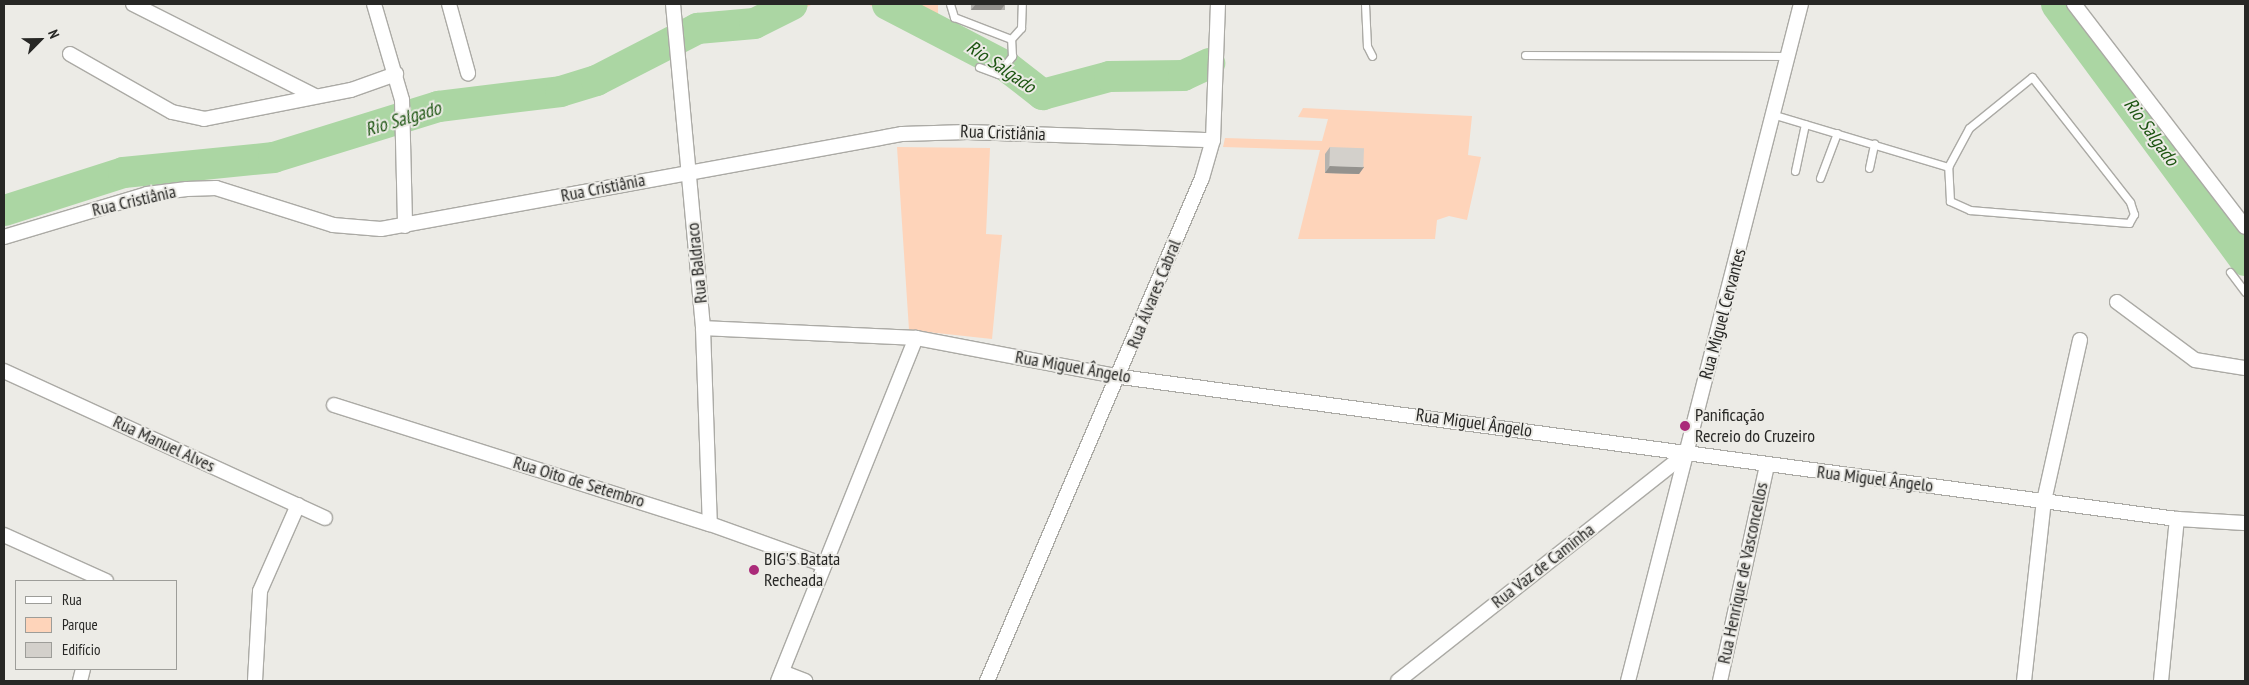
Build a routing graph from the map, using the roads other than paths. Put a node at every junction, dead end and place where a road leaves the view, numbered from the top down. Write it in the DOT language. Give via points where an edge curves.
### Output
graph roads {
  1 [pos="133,4"];
  2 [pos="374,4"];
  3 [pos="449,4"];
  4 [pos="950,4"];
  5 [pos="1022,4"];
  6 [pos="1218,4"];
  7 [pos="1365,4"];
  8 [pos="1801,4"];
  9 [pos="2074,4"];
  10 [pos="674,6"];
  11 [pos="1011,39"];
  12 [pos="70,54"];
  13 [pos="1525,55"];
  14 [pos="1372,56"];
  15 [pos="1790,56"];
  16 [pos="978,67"];
  17 [pos="468,73"];
  18 [pos="396,74"];
  19 [pos="315,96"];
  20 [pos="1775,115"];
  21 [pos="1805,124"];
  22 [pos="1837,133"];
  23 [pos="1213,140"];
  24 [pos="1874,144"];
  25 [pos="1948,167"];
  26 [pos="1869,168"];
  27 [pos="688,171"];
  28 [pos="1796,171"];
  29 [pos="1820,178"];
  30 [pos="405,226"];
  31 [pos="2245,227"];
  32 [pos="4,237"];
  33 [pos="2230,272"];
  34 [pos="2245,292"];
  35 [pos="2117,302"];
  36 [pos="703,328"];
  37 [pos="916,338"];
  38 [pos="2080,340"];
  39 [pos="2245,368"];
  40 [pos="4,371"];
  41 [pos="1121,377"];
  42 [pos="334,405"];
  43 [pos="1688,452"];
  44 [pos="1767,465"];
  45 [pos="2044,501"];
  46 [pos="298,505"];
  47 [pos="325,518"];
  48 [pos="2177,519"];
  49 [pos="2245,523"];
  50 [pos="710,524"];
  51 [pos="4,534"];
  52 [pos="822,564"];
  53 [pos="102,580"];
  54 [pos="780,676"];
  55 [pos="255,681"];
  56 [pos="805,681"];
  57 [pos="987,681"];
  58 [pos="1398,681"];
  59 [pos="1628,681"];
  60 [pos="1720,681"];
  61 [pos="2024,681"];
  62 [pos="2161,681"];
  1 -- 19 [label="street"];
  2 -- 18 [label="street"];
  3 -- 17 [label="street"];
  4 -- 11 [label="lane" via="954,18"];
  5 -- 11 [label="lane" via="1021,28"];
  6 -- 23 [label="street, Rua Álvares Cabral"];
  7 -- 14 [label="lane" via="1367,46"];
  8 -- 15 [label="street, Rua Miguel Cervantes"];
  9 -- 31 [label="street"];
  10 -- 27 [label="street, Rua Baldraco"];
  11 -- 16 [label="lane" via="1012,56 1000,72 995,75"];
  12 -- 19 [label="street" via="172,112 193,117 212,118"];
  13 -- 15 [label="lane"];
  15 -- 20 [label="street, Rua Miguel Cervantes"];
  18 -- 19 [label="street"];
  18 -- 30 [label="street" via="406,145"];
  20 -- 21 [label="lane"];
  20 -- 43 [label="street, Rua Miguel Cervantes"];
  21 -- 22 [label="lane"];
  21 -- 28 [label="lane"];
  22 -- 24 [label="lane"];
  22 -- 29 [label="lane"];
  23 -- 27 [label="street, Rua Cristiânia" via="921,132"];
  23 -- 41 [label="street, Rua Álvares Cabral"];
  24 -- 25 [label="lane"];
  24 -- 26 [label="lane"];
  25 -- 25 [label="lane" via="1969,128 2032,77 2134,214 2129,223 1970,210 1950,201"];
  27 -- 30 [label="street, Rua Cristiânia"];
  27 -- 36 [label="street, Rua Baldraco"];
  30 -- 32 [label="street, Rua Cristiânia" via="348,227 216,188 147,194"];
  33 -- 34 [label="lane"];
  35 -- 39 [label="street" via="2195,360"];
  36 -- 37 [label="street, Rua Miguel Ângelo"];
  36 -- 50 [label="street, Rua Baldraco"];
  37 -- 41 [label="street, Rua Miguel Ângelo"];
  37 -- 52 [label="street"];
  38 -- 45 [label="street"];
  40 -- 46 [label="street, Rua Manuel Alves"];
  41 -- 43 [label="street, Rua Miguel Ângelo"];
  41 -- 57 [label="street, Rua Álvares Cabral"];
  42 -- 50 [label="street, Rua Oito de Setembro"];
  43 -- 44 [label="street, Rua Miguel Ângelo"];
  43 -- 58 [label="street, Rua Vaz de Caminha"];
  43 -- 59 [label="street, Rua Miguel Cervantes"];
  44 -- 45 [label="street, Rua Miguel Ângelo"];
  44 -- 60 [label="street, Rua Henrique de Vasconcellos"];
  45 -- 48 [label="street, Rua Miguel Ângelo"];
  45 -- 61 [label="street"];
  46 -- 47 [label="street, Rua Manuel Alves"];
  46 -- 55 [label="street" via="260,592"];
  48 -- 49 [label="street, Rua Miguel Ângelo"];
  48 -- 62 [label="street"];
  50 -- 52 [label="street, Rua Oito de Setembro"];
  51 -- 53 [label="street"];
  52 -- 54 [label="street"];
  54 -- 56 [label="street"];
}
